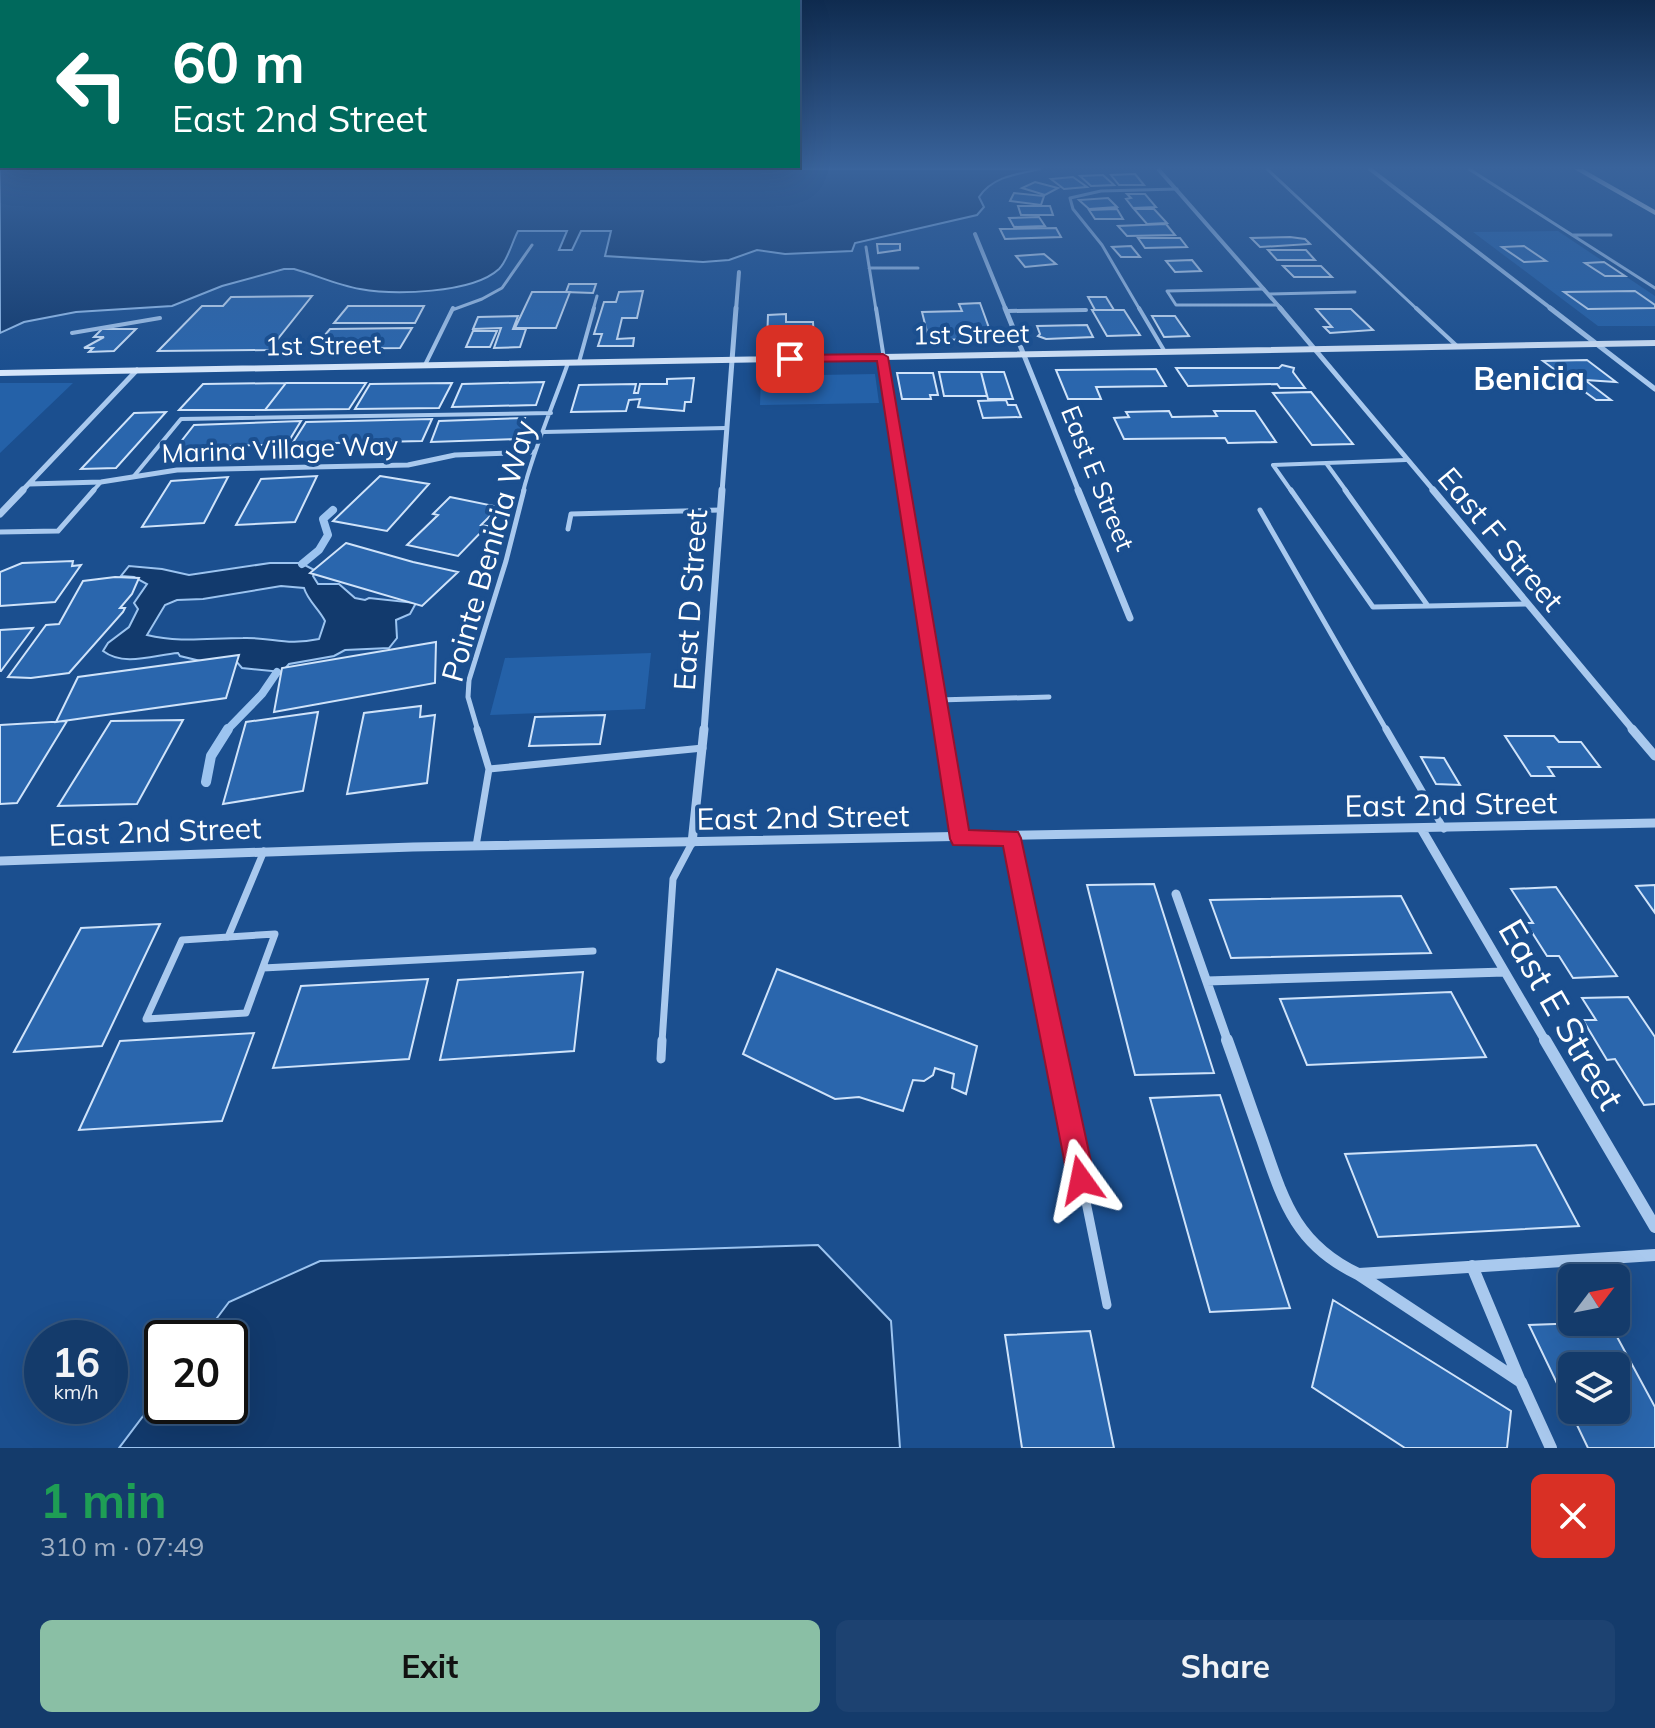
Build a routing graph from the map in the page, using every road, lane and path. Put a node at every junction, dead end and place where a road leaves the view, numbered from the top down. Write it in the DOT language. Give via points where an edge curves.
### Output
graph roads {
  1 [pos="976,237"];
  2 [pos="1096,237"];
  3 [pos="1218,237"];
  4 [pos="1340,237"];
  5 [pos="1458,237"];
  6 [pos="1575,237"];
  7 [pos="532,245"];
  8 [pos="866,247"];
  9 [pos="869,268"];
  10 [pos="918,268"];
  11 [pos="739,272"];
  12 [pos="1655,288"];
  13 [pos="1266,292"];
  14 [pos="1355,292"];
  15 [pos="597,296"];
  16 [pos="1278,305"];
  17 [pos="1086,310"];
  18 [pos="1007,311"];
  19 [pos="160,318"];
  20 [pos="72,333"];
  21 [pos="1655,343"];
  22 [pos="1597,344"];
  23 [pos="1458,347"];
  24 [pos="1315,350"];
  25 [pos="1165,352"];
  26 [pos="1025,355"];
  27 [pos="883,357"];
  28 [pos="730,360"];
  29 [pos="573,362"];
  30 [pos="425,365"];
  31 [pos="137,370"];
  32 [pos="0,373"];
  33 [pos="1655,389"];
  34 [pos="551,413"];
  35 [pos="726,428"];
  36 [pos="544,432"];
  37 [pos="533,452"];
  38 [pos="1406,460"];
  39 [pos="1325,462"];
  40 [pos="134,476"];
  41 [pos="101,482"];
  42 [pos="29,484"];
  43 [pos="720,510"];
  44 [pos="1260,510"];
  45 [pos="0,514"];
  46 [pos="568,529"];
  47 [pos="0,532"];
  48 [pos="1528,604"];
  49 [pos="1428,606"];
  50 [pos="1130,618"];
  51 [pos="1049,697"];
  52 [pos="938,700"];
  53 [pos="703,748"];
  54 [pos="1655,756"];
  55 [pos="489,769"];
  56 [pos="1655,823"];
  57 [pos="1422,830"];
  58 [pos="1445,830"];
  59 [pos="1011,838"];
  60 [pos="960,839"];
  61 [pos="692,843"];
  62 [pos="476,846"];
  63 [pos="264,851"];
  64 [pos="0,861"];
  65 [pos="1176,894"];
  66 [pos="228,937"];
  67 [pos="593,951"];
  68 [pos="263,968"];
  69 [pos="1505,972"];
  70 [pos="1207,981"];
  71 [pos="661,1059"];
  72 [pos="1655,1227"];
  73 [pos="1655,1255"];
  74 [pos="1472,1266"];
  75 [pos="1358,1274"];
  76 [pos="1107,1305"];
  77 [pos="1521,1382"];
  78 [pos="1551,1448"];
  1 -- 18 [label="street, East E Street"];
  2 -- 25 [label="lane"];
  3 -- 13 [label="street, East F Street"];
  4 -- 23 [label="lane"];
  5 -- 22 [label="street"];
  6 -- 12 [label="lane"];
  7 -- 30 [label="lane" via="502,291 453,308"];
  8 -- 9 [label="lane"];
  9 -- 10 [label="lane"];
  9 -- 27 [label="lane"];
  11 -- 28 [label="street, East D Street"];
  13 -- 14 [label="lane"];
  13 -- 16 [label="street, East F Street"];
  13 -- 16 [label="lane" via="1167,291 1176,305"];
  15 -- 29 [label="lane, Pointe Benicia Way"];
  16 -- 24 [label="street, East F Street"];
  17 -- 18 [label="lane"];
  18 -- 26 [label="street, East E Street"];
  19 -- 20 [label="lane"];
  21 -- 22 [label="main road, 1st Street"];
  22 -- 23 [label="main road, 1st Street"];
  22 -- 33 [label="street"];
  23 -- 24 [label="main road, 1st Street"];
  24 -- 25 [label="main road, 1st Street"];
  24 -- 38 [label="street, East F Street"];
  25 -- 26 [label="main road, 1st Street"];
  26 -- 27 [label="main road, 1st Street"];
  26 -- 50 [label="street, East E Street"];
  27 -- 28 [label="main road, 1st Street"];
  27 -- 52 [label="lane"];
  28 -- 29 [label="main road, 1st Street"];
  28 -- 35 [label="street, East D Street"];
  29 -- 30 [label="main road, 1st Street"];
  29 -- 34 [label="lane, Pointe Benicia Way"];
  30 -- 31 [label="main road, 1st Street"];
  31 -- 32 [label="main road, 1st Street"];
  31 -- 42 [label="street"];
  34 -- 36 [label="lane, Pointe Benicia Way"];
  34 -- 40 [label="lane" via="181,419"];
  35 -- 36 [label="lane"];
  35 -- 43 [label="street, East D Street"];
  36 -- 37 [label="lane, Pointe Benicia Way"];
  37 -- 40 [label="street, Marina Village Way" via="455,455 408,465 177,470"];
  37 -- 55 [label="lane, Pointe Benicia Way" via="469,680 468,697"];
  38 -- 39 [label="lane"];
  38 -- 48 [label="street, East F Street"];
  39 -- 49 [label="lane"];
  39 -- 49 [label="lane" via="1273,465 1373,607"];
  40 -- 41 [label="street, Marina Village Way"];
  41 -- 42 [label="street, Marina Village Way"];
  41 -- 47 [label="lane" via="58,531"];
  42 -- 45 [label="street"];
  43 -- 46 [label="lane" via="571,514"];
  43 -- 53 [label="street, East D Street"];
  44 -- 58 [label="lane"];
  48 -- 49 [label="lane"];
  48 -- 54 [label="street, East F Street"];
  51 -- 52 [label="lane"];
  52 -- 60 [label="lane"];
  53 -- 55 [label="lane"];
  53 -- 61 [label="street, East D Street"];
  55 -- 62 [label="lane, Pointe Benicia Way"];
  56 -- 58 [label="street, East 2nd Street"];
  57 -- 58 [label="street, East 2nd Street"];
  57 -- 59 [label="street, East 2nd Street"];
  57 -- 69 [label="street, East E Street"];
  59 -- 60 [label="street, East 2nd Street"];
  59 -- 76 [label="lane"];
  60 -- 61 [label="street, East 2nd Street"];
  61 -- 62 [label="street, East 2nd Street"];
  61 -- 71 [label="lane" via="673,879"];
  62 -- 63 [label="street, East 2nd Street"];
  63 -- 64 [label="street, East 2nd Street"];
  63 -- 66 [label="lane"];
  65 -- 70 [label="street"];
  66 -- 68 [label="lane" via="275,934"];
  66 -- 68 [label="lane" via="182,940 146,1019 246,1013"];
  67 -- 68 [label="lane"];
  69 -- 70 [label="street"];
  69 -- 72 [label="street, East E Street"];
  70 -- 75 [label="street" via="1285,1205 1305,1238 1330,1261"];
  73 -- 74 [label="street"];
  74 -- 75 [label="street"];
  74 -- 77 [label="street"];
  75 -- 77 [label="street"];
  77 -- 78 [label="street"];
}
